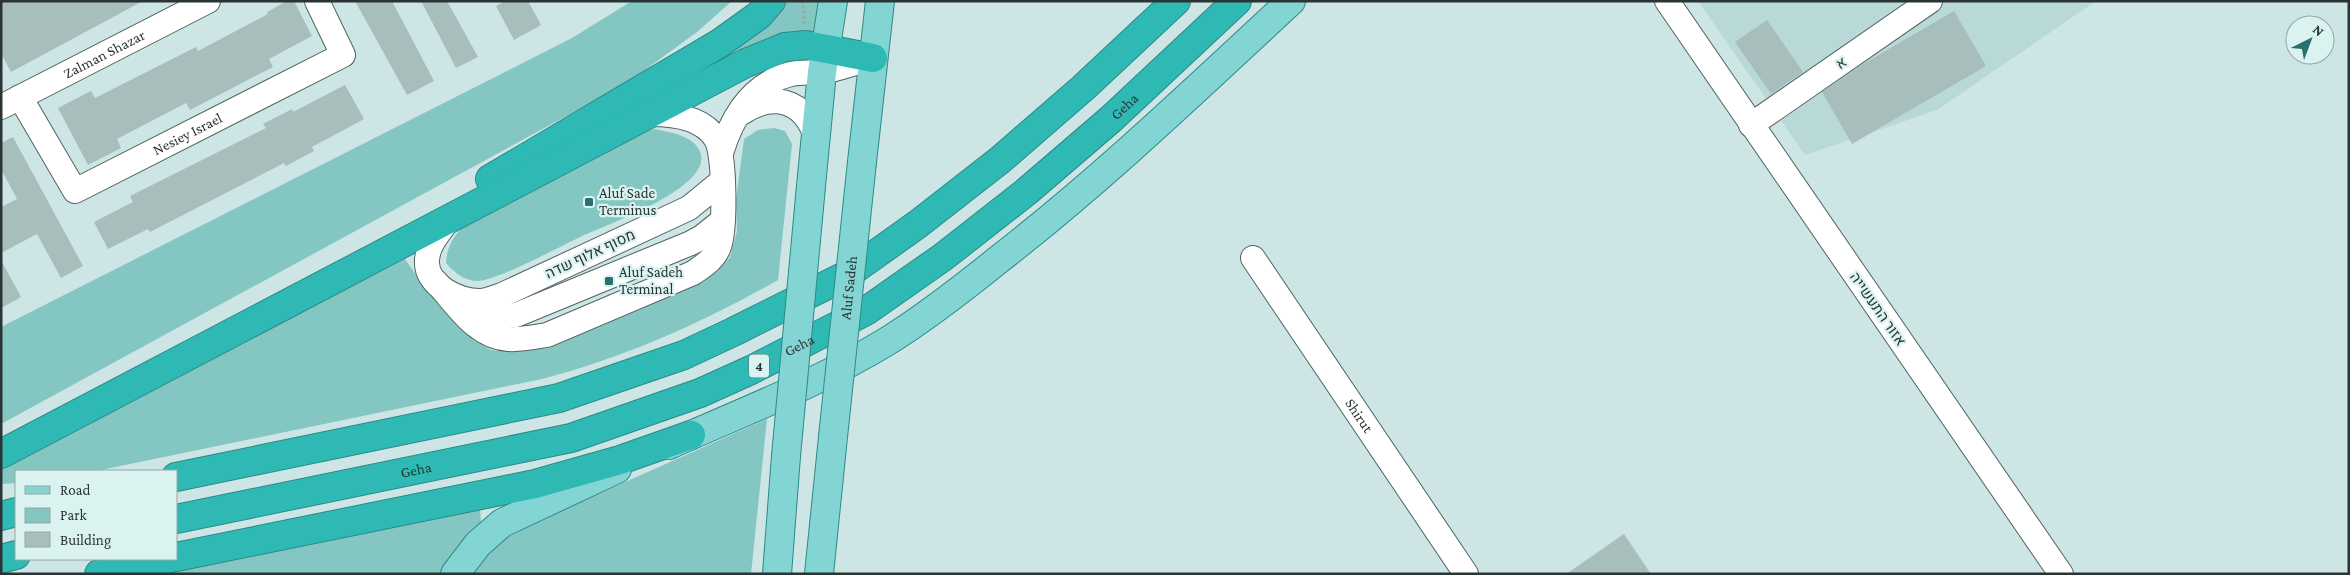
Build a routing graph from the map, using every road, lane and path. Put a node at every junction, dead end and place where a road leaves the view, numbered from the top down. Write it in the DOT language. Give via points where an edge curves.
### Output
graph roads {
  1 [pos="208,1"];
  2 [pos="317,1"];
  3 [pos="771,1"];
  4 [pos="833,1"];
  5 [pos="880,1"];
  6 [pos="1176,1"];
  7 [pos="1237,1"];
  8 [pos="1291,1"];
  9 [pos="1666,1"];
  10 [pos="1930,1"];
  11 [pos="873,58"];
  12 [pos="824,60"];
  13 [pos="10,102"];
  14 [pos="651,114"];
  15 [pos="735,117"];
  16 [pos="1752,125"];
  17 [pos="816,136"];
  18 [pos="721,153"];
  19 [pos="722,181"];
  20 [pos="448,220"];
  21 [pos="1253,258"];
  22 [pos="436,282"];
  23 [pos="211,344"];
  24 [pos="691,436"];
  25 [pos="1,454"];
  26 [pos="178,477"];
  27 [pos="15,512"];
  28 [pos="1,516"];
  29 [pos="178,519"];
  30 [pos="15,555"];
  31 [pos="178,557"];
  32 [pos="1,559"];
  33 [pos="163,560"];
  34 [pos="776,566"];
  35 [pos="99,574"];
  36 [pos="455,574"];
  37 [pos="819,574"];
  38 [pos="1466,574"];
  39 [pos="2061,574"];
  1 -- 13 [label="street, Zalman Shazar"];
  2 -- 13 [label="street, Nesiey Israel" via="343,55 75,191"];
  3 -- 23 [label="highway" via="759,15 720,42"];
  4 -- 12 [label="main road"];
  5 -- 11 [label="main road, Aluf Sadeh"];
  6 -- 26 [label="highway" via="1000,160 918,224 845,276 724,336 684,355 559,398"];
  7 -- 29 [label="highway, Geha / 4" via="1111,119 943,257 866,311 759,366 700,393 571,438"];
  8 -- 24 [label="main road" via="1102,175 927,314 886,342 823,375"];
  9 -- 16 [label="street, אזור התעשייה"];
  10 -- 16 [label="street, א"];
  11 -- 12 [label="highway"];
  11 -- 37 [label="main road, Aluf Sadeh, bridge"];
  12 -- 14 [label="highway" via="806,45 785,47"];
  12 -- 15 [label="street" via="756,91"];
  12 -- 17 [label="main road"];
  14 -- 18 [label="street" via="682,116 704,127 716,138"];
  14 -- 20 [label="highway"];
  15 -- 17 [label="street" via="751,107 778,100 802,113"];
  15 -- 18 [label="street"];
  16 -- 39 [label="street, אזור התעשייה"];
  17 -- 34 [label="main road, bridge"];
  18 -- 19 [label="street"];
  19 -- 22 [label="street, מסוף אלוף שדה" via="689,208 502,295 482,301 463,299 448,293"];
  19 -- 22 [label="street" via="722,220 702,237 516,315 469,319"];
  20 -- 22 [label="street" via="435,238 427,262"];
  20 -- 23 [label="highway"];
  21 -- 38 [label="street, Shirut"];
  23 -- 25 [label="highway"];
  24 -- 31 [label="highway" via="535,484"];
  24 -- 36 [label="main road" via="502,524 478,544"];
  27 -- 28 [label="highway"];
  30 -- 32 [label="highway"];
  33 -- 35 [label="highway"];
}
